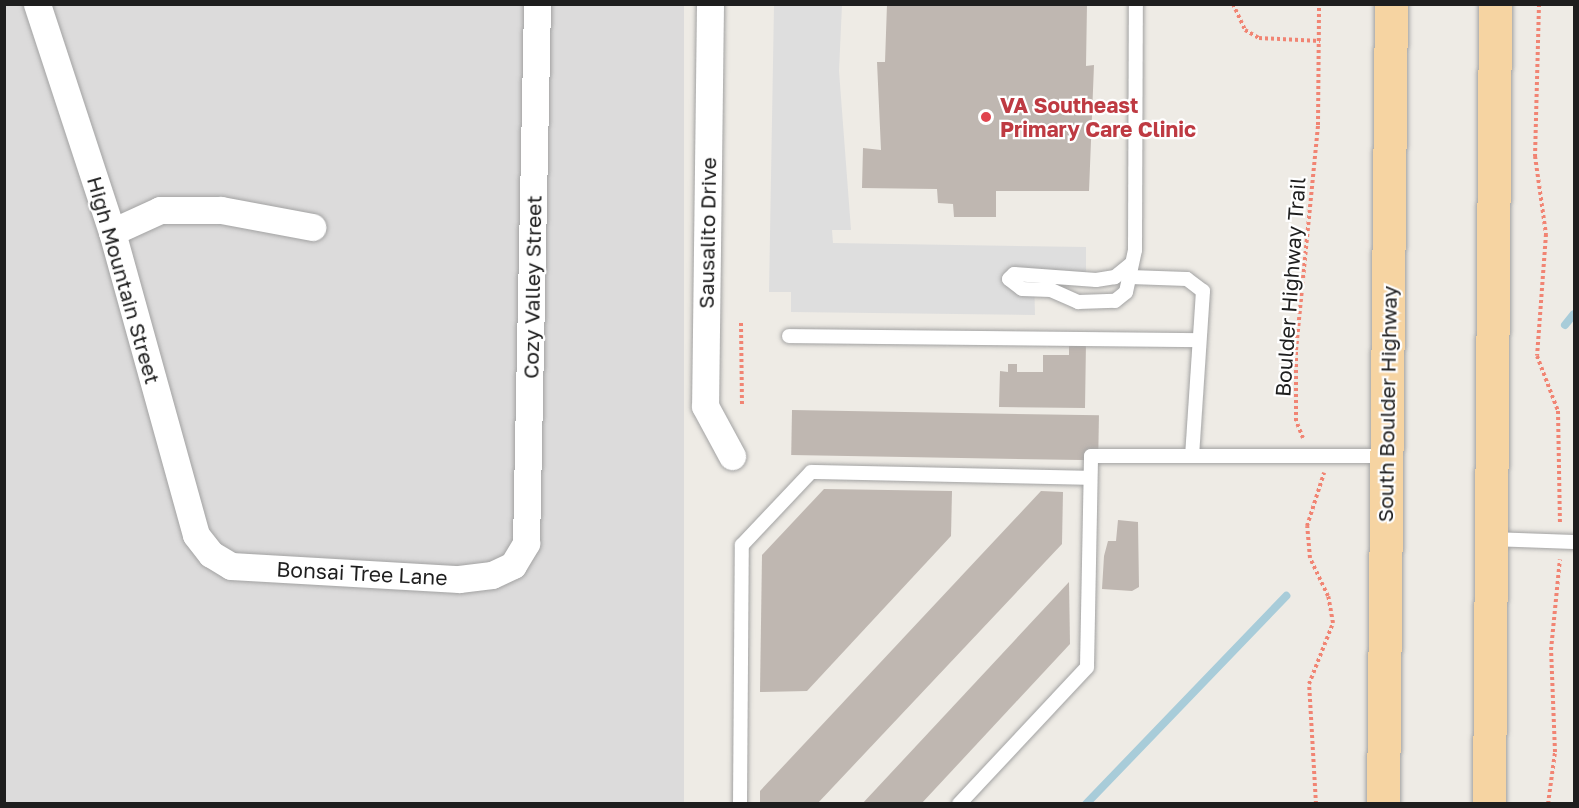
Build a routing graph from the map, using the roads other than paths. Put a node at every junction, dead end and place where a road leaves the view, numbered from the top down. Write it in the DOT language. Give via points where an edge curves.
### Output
graph roads {
  1 [pos="37,4"];
  2 [pos="537,4"];
  3 [pos="710,4"];
  4 [pos="1136,4"];
  5 [pos="1390,4"];
  6 [pos="1495,4"];
  7 [pos="312,227"];
  8 [pos="112,232"];
  9 [pos="1131,270"];
  10 [pos="789,336"];
  11 [pos="1199,340"];
  12 [pos="732,456"];
  13 [pos="1192,456"];
  14 [pos="1386,456"];
  15 [pos="1090,478"];
  16 [pos="1491,539"];
  17 [pos="1575,542"];
  18 [pos="211,554"];
  19 [pos="513,565"];
  20 [pos="740,804"];
  21 [pos="959,804"];
  22 [pos="1383,804"];
  23 [pos="1489,804"];
  1 -- 8 [label="street, High Mountain Street"];
  2 -- 19 [label="street, Cozy Valley Street" via="528,521 526,543"];
  3 -- 12 [label="street, Sausalito Drive" via="705,406"];
  4 -- 9 [label="lane"];
  5 -- 14 [label="main road, South Boulder Highway"];
  6 -- 16 [label="main road"];
  7 -- 8 [label="street" via="221,210 160,210"];
  8 -- 18 [label="street, High Mountain Street" via="196,535"];
  9 -- 9 [label="lane" via="1096,280 1014,274 1009,279 1022,289 1115,301 1126,292"];
  9 -- 11 [label="lane" via="1187,279 1203,291"];
  10 -- 11 [label="lane"];
  11 -- 13 [label="lane"];
  13 -- 14 [label="lane"];
  13 -- 15 [label="lane" via="1091,456"];
  14 -- 22 [label="main road, South Boulder Highway"];
  15 -- 20 [label="lane" via="811,472 742,545"];
  15 -- 21 [label="lane" via="1087,667"];
  16 -- 17 [label="lane"];
  16 -- 23 [label="main road"];
  18 -- 19 [label="street, Bonsai Tree Lane" via="231,566 459,579 492,575"];
}
